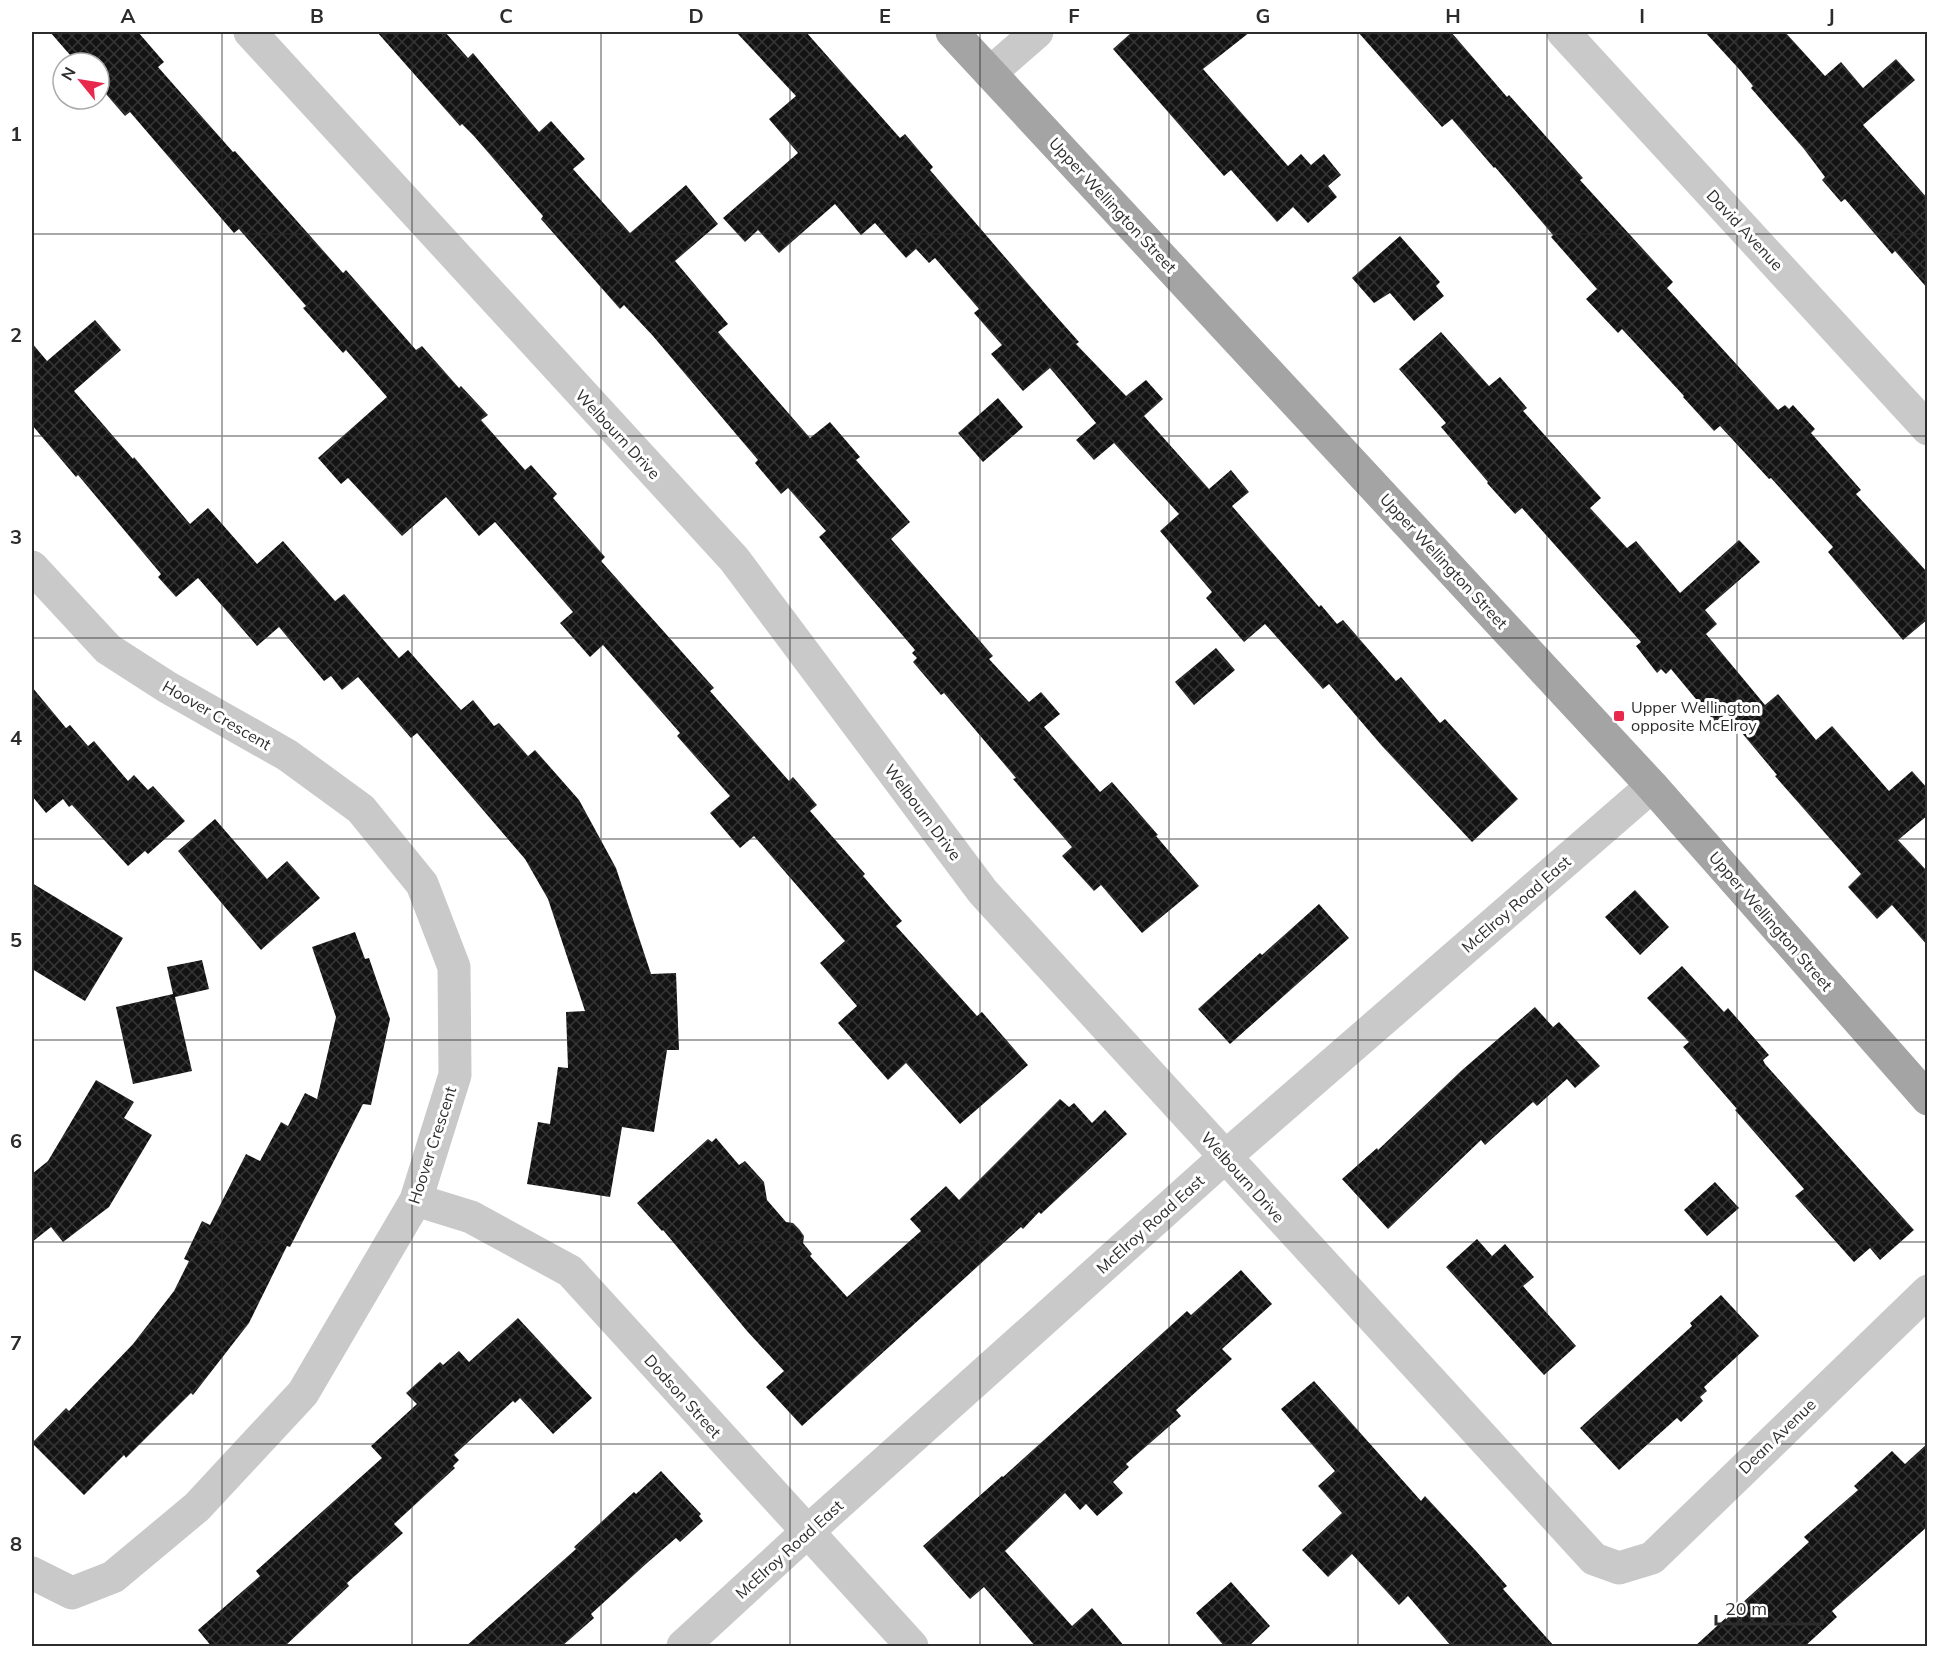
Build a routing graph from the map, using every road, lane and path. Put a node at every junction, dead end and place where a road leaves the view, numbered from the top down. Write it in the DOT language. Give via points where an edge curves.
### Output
graph roads {
  1 [pos="249,32"];
  2 [pos="952,32"];
  3 [pos="1037,32"];
  4 [pos="1563,32"];
  5 [pos="990,73"];
  6 [pos="1928,429"];
  7 [pos="32,567"];
  8 [pos="1652,786"];
  9 [pos="1928,1099"];
  10 [pos="1225,1157"];
  11 [pos="416,1200"];
  12 [pos="1928,1291"];
  13 [pos="806,1533"];
  14 [pos="1619,1568"];
  15 [pos="32,1573"];
  16 [pos="683,1647"];
  17 [pos="912,1647"];
  1 -- 10 [label="street, Welbourn Drive" via="734,560 983,892"];
  2 -- 5 [label="main road, Upper Wellington Street"];
  3 -- 5 [label="street"];
  4 -- 6 [label="street, David Avenue"];
  5 -- 8 [label="main road, Upper Wellington Street"];
  7 -- 11 [label="street, Hoover Crescent" via="108,649 287,755 361,808 422,884 454,967 455,1075"];
  8 -- 9 [label="main road, Upper Wellington Street"];
  8 -- 10 [label="street, McElroy Road East"];
  10 -- 13 [label="street, McElroy Road East"];
  10 -- 14 [label="street, Welbourn Drive" via="1594,1559"];
  11 -- 13 [label="street, Dodson Street" via="471,1217 570,1271"];
  11 -- 15 [label="street, Hoover Crescent" via="303,1393 197,1507 113,1577 72,1593"];
  12 -- 14 [label="street, Dean Avenue" via="1652,1558"];
  13 -- 16 [label="street, McElroy Road East"];
  13 -- 17 [label="street, Dodson Street"];
}
